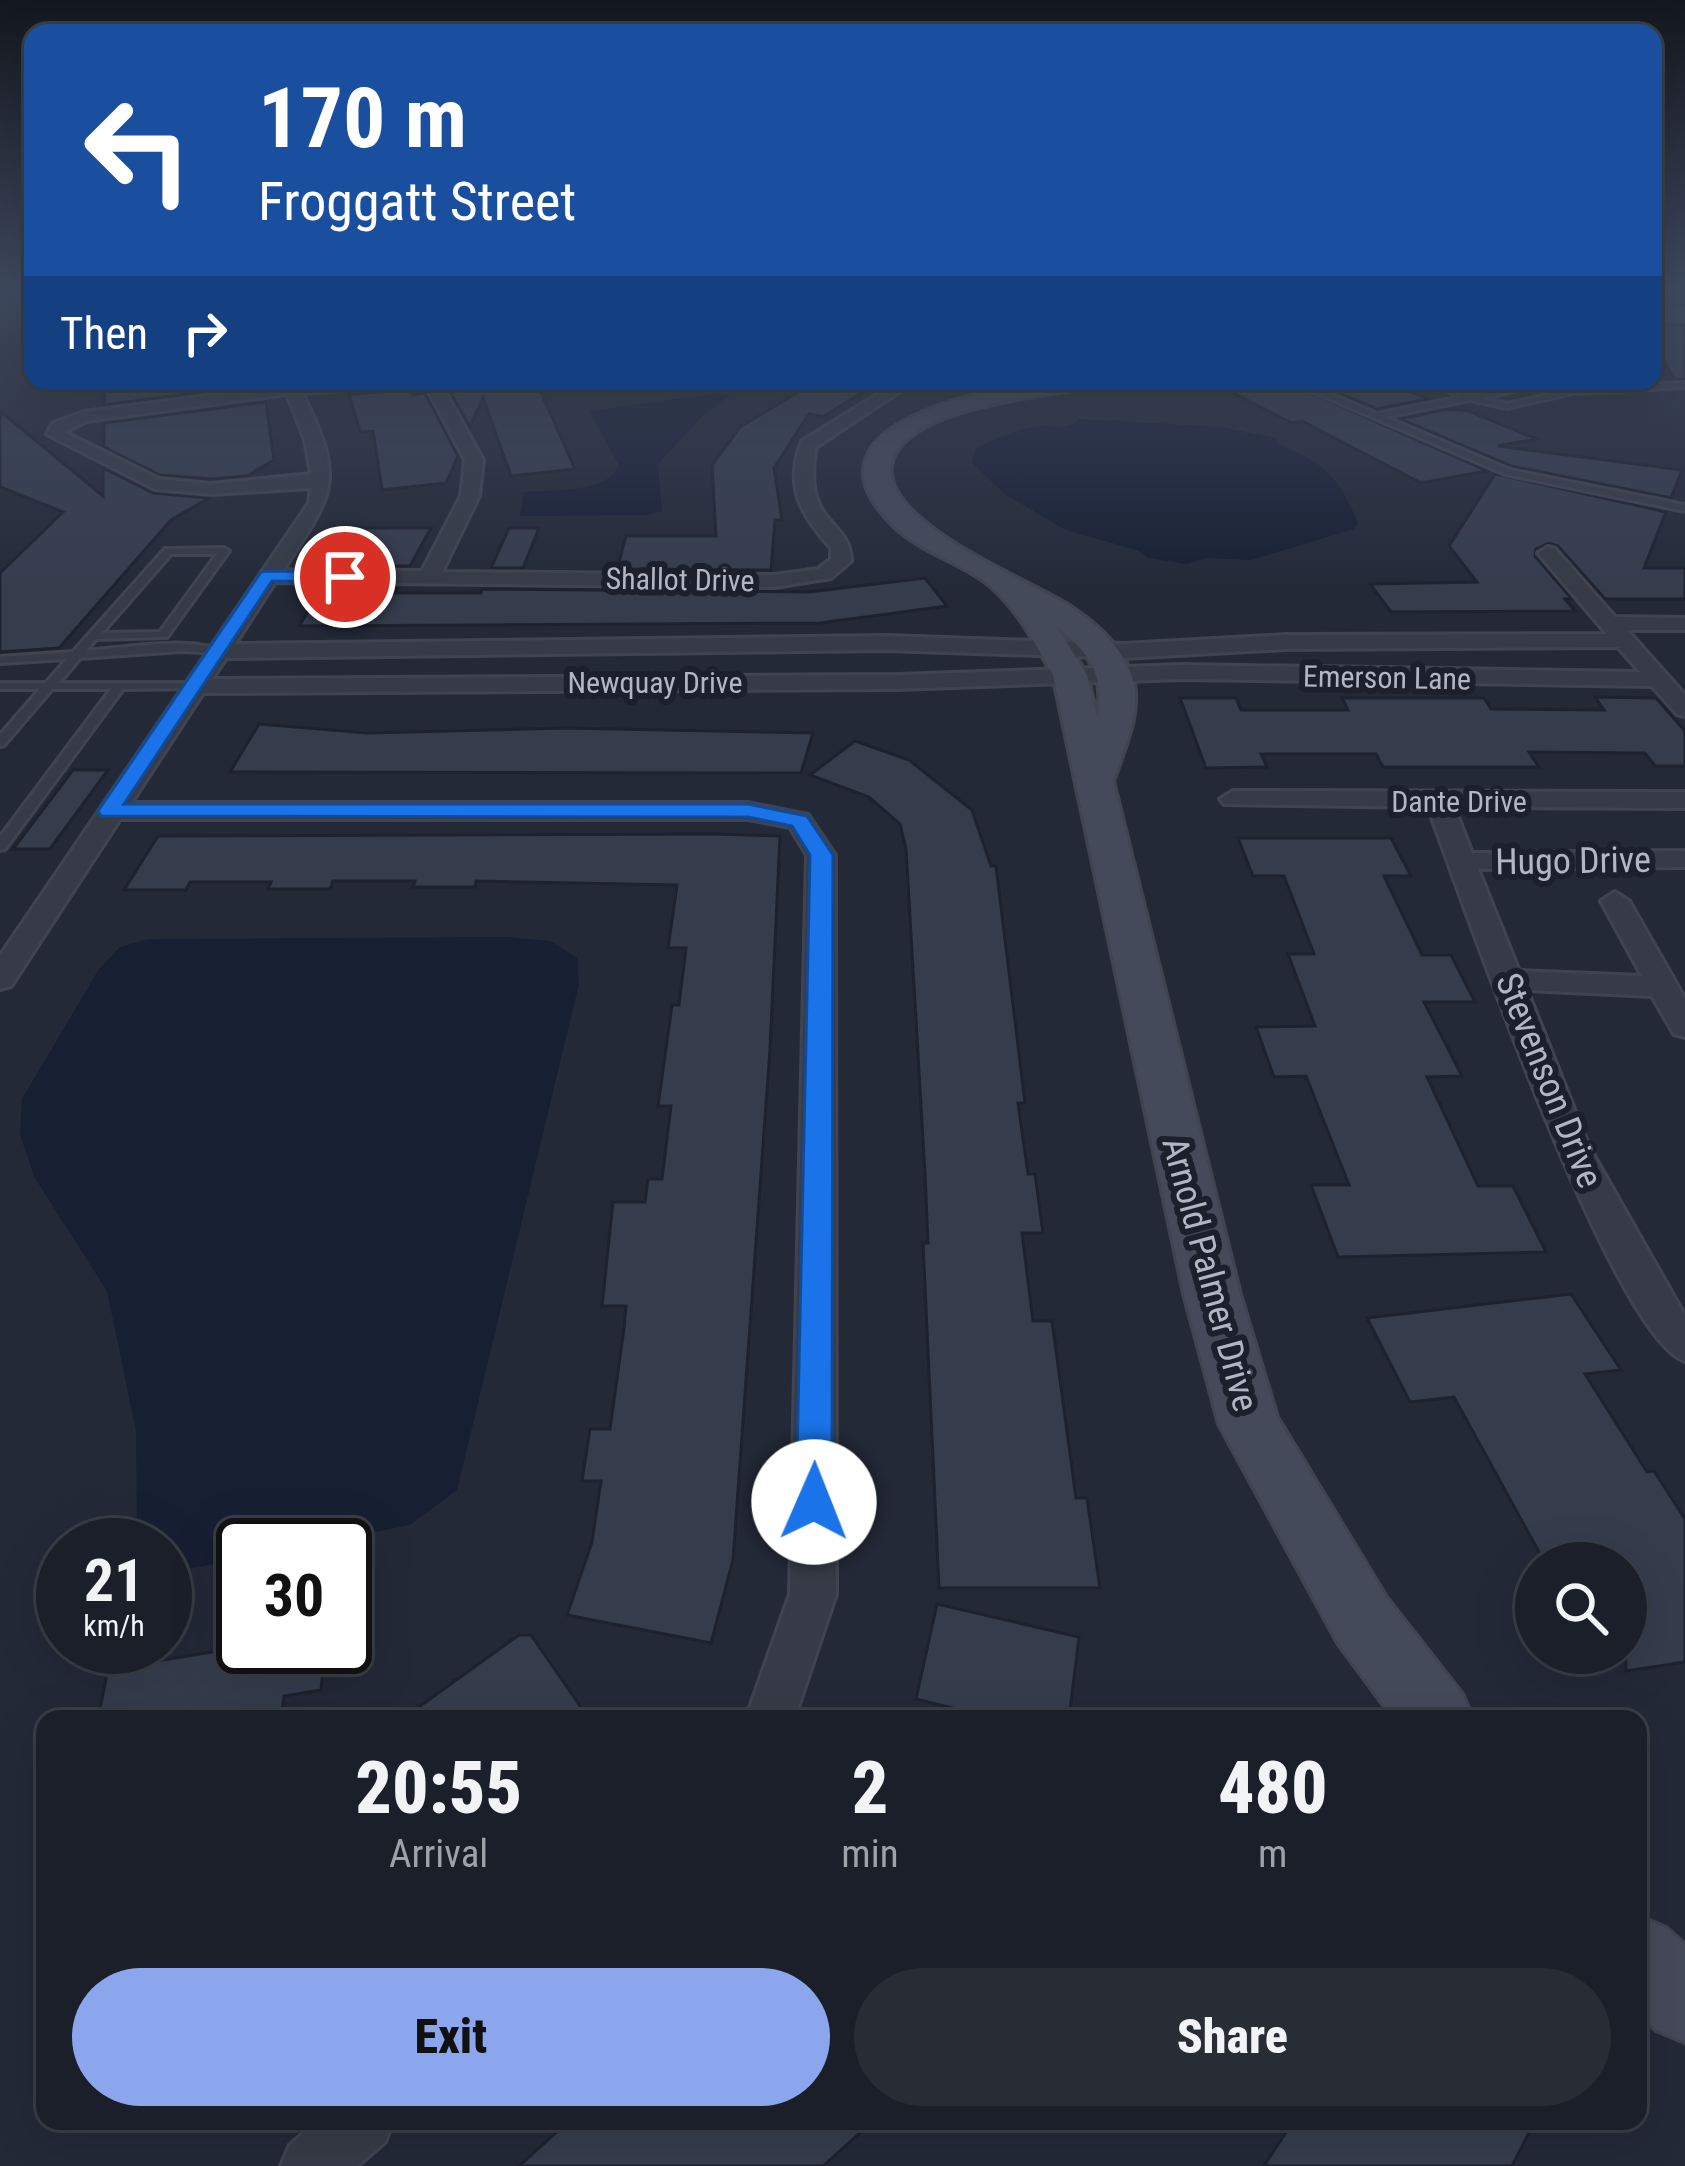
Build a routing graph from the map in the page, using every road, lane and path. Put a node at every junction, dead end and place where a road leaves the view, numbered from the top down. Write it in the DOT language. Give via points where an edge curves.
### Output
graph roads {
  1 [pos="260,390"];
  2 [pos="293,390"];
  3 [pos="436,390"];
  4 [pos="895,390"];
  5 [pos="989,390"];
  6 [pos="1038,390"];
  7 [pos="1313,390"];
  8 [pos="1451,390"];
  9 [pos="1505,390"];
  10 [pos="1594,390"];
  11 [pos="1001,397"];
  12 [pos="1467,397"];
  13 [pos="1377,417"];
  14 [pos="323,478"];
  15 [pos="1685,508"];
  16 [pos="1548,553"];
  17 [pos="267,576"];
  18 [pos="429,578"];
  19 [pos="1000,578"];
  20 [pos="1685,624"];
  21 [pos="1616,632"];
  22 [pos="97,636"];
  23 [pos="1309,642"];
  24 [pos="1383,642"];
  25 [pos="827,644"];
  26 [pos="216,651"];
  27 [pos="81,656"];
  28 [pos="0,660"];
  29 [pos="1109,662"];
  30 [pos="1065,663"];
  31 [pos="1328,677"];
  32 [pos="1405,678"];
  33 [pos="1658,679"];
  34 [pos="828,682"];
  35 [pos="0,686"];
  36 [pos="48,686"];
  37 [pos="120,686"];
  38 [pos="193,686"];
  39 [pos="1685,709"];
  40 [pos="0,742"];
  41 [pos="1093,784"];
  42 [pos="1233,799"];
  43 [pos="1685,800"];
  44 [pos="1439,803"];
  45 [pos="109,811"];
  46 [pos="0,846"];
  47 [pos="1685,859"];
  48 [pos="1462,861"];
  49 [pos="1615,902"];
  50 [pos="0,979"];
  51 [pos="1509,980"];
  52 [pos="1663,987"];
  53 [pos="1685,1027"];
  54 [pos="1685,1345"];
  55 [pos="773,1710"];
  56 [pos="1430,1710"];
  57 [pos="1647,1965"];
  58 [pos="1685,2001"];
  59 [pos="353,2130"];
  60 [pos="311,2166"];
  1 -- 14 [label="street" via="84,418 55,434 154,484 211,489"];
  2 -- 14 [label="street"];
  3 -- 18 [label="street" via="473,460 470,496"];
  4 -- 18 [label="street, Shallot Drive" via="808,445 804,508 841,547 841,561 824,574 775,581"];
  5 -- 11 [label="street"];
  6 -- 11 [label="street"];
  7 -- 13 [label="lane"];
  8 -- 12 [label="lane"];
  9 -- 12 [label="lane"];
  10 -- 12 [label="lane" via="1507,406"];
  11 -- 19 [label="street" via="935,412 891,440 876,465 880,496 926,539"];
  12 -- 13 [label="lane"];
  13 -- 15 [label="lane" via="1508,472"];
  14 -- 17 [label="street" via="318,503"];
  16 -- 21 [label="street"];
  17 -- 18 [label="street, Shallot Drive"];
  17 -- 26 [label="street"];
  19 -- 29 [label="street" via="1065,614"];
  19 -- 30 [label="street"];
  20 -- 21 [label="street"];
  21 -- 24 [label="street"];
  21 -- 33 [label="street"];
  22 -- 22 [label="lane" via="163,634 224,551 168,551"];
  22 -- 27 [label="lane"];
  23 -- 24 [label="street"];
  23 -- 29 [label="street"];
  23 -- 31 [label="street"];
  24 -- 32 [label="street"];
  25 -- 26 [label="street, Newquay Drive"];
  25 -- 30 [label="street, Newquay Drive"];
  25 -- 34 [label="street"];
  26 -- 27 [label="lane"];
  26 -- 38 [label="street"];
  27 -- 28 [label="lane"];
  27 -- 36 [label="lane"];
  29 -- 30 [label="street, Newquay Drive"];
  29 -- 31 [label="street, Emerson Lane"];
  29 -- 41 [label="street" via="1114,722"];
  30 -- 34 [label="street, Newquay Drive"];
  30 -- 41 [label="street, Arnold Palmer Drive"];
  31 -- 32 [label="street, Emerson Lane"];
  32 -- 33 [label="street, Emerson Lane"];
  33 -- 39 [label="street"];
  34 -- 38 [label="street, Newquay Drive"];
  35 -- 36 [label="lane"];
  36 -- 37 [label="lane"];
  36 -- 40 [label="lane"];
  37 -- 38 [label="lane"];
  37 -- 46 [label="lane"];
  38 -- 45 [label="street"];
  41 -- 56 [label="street, Arnold Palmer Drive" via="1249,1424 1362,1620"];
  42 -- 44 [label="street, Dante Drive"];
  43 -- 44 [label="street, Dante Drive"];
  44 -- 48 [label="street, Stevenson Drive"];
  45 -- 50 [label="street"];
  45 -- 55 [label="street" via="748,811 799,821 821,855 813,1594"];
  47 -- 48 [label="street, Hugo Drive"];
  48 -- 51 [label="street, Stevenson Drive"];
  49 -- 52 [label="street"];
  51 -- 52 [label="street"];
  51 -- 54 [label="street, Stevenson Drive" via="1572,1147 1658,1310"];
  52 -- 53 [label="street"];
  57 -- 58 [label="street"];
  59 -- 60 [label="street"];
}
